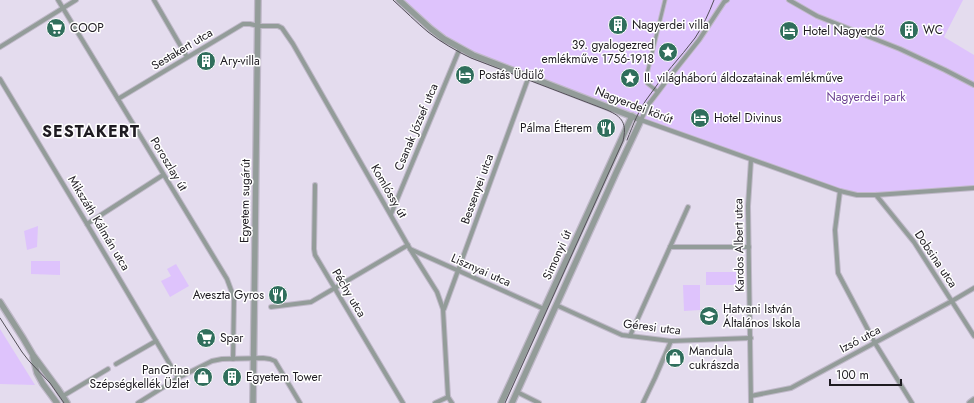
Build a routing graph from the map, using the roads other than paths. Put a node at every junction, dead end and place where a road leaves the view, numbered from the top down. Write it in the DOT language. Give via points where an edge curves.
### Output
graph roads {
  1 [pos="58,0"];
  2 [pos="76,0"];
  3 [pos="154,0"];
  4 [pos="258,0"];
  5 [pos="399,0"];
  6 [pos="665,0"];
  7 [pos="789,0"];
  8 [pos="726,1"];
  9 [pos="63,8"];
  10 [pos="258,26"];
  11 [pos="0,47"];
  12 [pos="460,48"];
  13 [pos="187,57"];
  14 [pos="529,76"];
  15 [pos="1,81"];
  16 [pos="974,85"];
  17 [pos="658,92"];
  18 [pos="118,99"];
  19 [pos="632,116"];
  20 [pos="641,120"];
  21 [pos="751,160"];
  22 [pos="163,175"];
  23 [pos="315,184"];
  24 [pos="974,188"];
  25 [pos="840,191"];
  26 [pos="876,196"];
  27 [pos="688,207"];
  28 [pos="390,214"];
  29 [pos="87,224"];
  30 [pos="409,247"];
  31 [pos="670,247"];
  32 [pos="749,247"];
  33 [pos="458,270"];
  34 [pos="335,288"];
  35 [pos="974,288"];
  36 [pos="952,301"];
  37 [pos="0,302"];
  38 [pos="556,306"];
  39 [pos="271,307"];
  40 [pos="443,309"];
  41 [pos="544,309"];
  42 [pos="630,336"];
  43 [pos="974,336"];
  44 [pos="751,338"];
  45 [pos="156,340"];
  46 [pos="671,342"];
  47 [pos="875,343"];
  48 [pos="33,355"];
  49 [pos="233,359"];
  50 [pos="254,359"];
  51 [pos="116,364"];
  52 [pos="108,369"];
  53 [pos="178,378"];
  54 [pos="517,392"];
  55 [pos="63,396"];
  56 [pos="751,396"];
  57 [pos="448,397"];
  58 [pos="974,400"];
  59 [pos="57,403"];
  60 [pos="67,403"];
  61 [pos="138,403"];
  62 [pos="253,403"];
  63 [pos="300,403"];
  64 [pos="403,403"];
  65 [pos="435,403"];
  66 [pos="452,403"];
  67 [pos="501,403"];
  68 [pos="512,403"];
  69 [pos="540,403"];
  70 [pos="643,403"];
  71 [pos="751,403"];
  72 [pos="912,403"];
  73 [pos="970,403"];
  1 -- 9 [label="street, Poroszlay út"];
  2 -- 9 [label="street"];
  3 -- 13 [label="street"];
  4 -- 10 [label="street, Egyetem sugárút"];
  5 -- 12 [label="street, Nagyerdei körút" via="431,29"];
  6 -- 17 [label="street" via="646,78 647,83"];
  7 -- 16 [label="street" via="817,16 900,49"];
  8 -- 17 [label="street"];
  9 -- 11 [label="street"];
  9 -- 18 [label="street, Poroszlay út"];
  10 -- 13 [label="street, Sestakert utca" via="243,24"];
  10 -- 28 [label="street, Komlóssy út" via="282,28"];
  10 -- 50 [label="street, Egyetem sugárút"];
  12 -- 14 [label="street, Nagyerdei körút"];
  12 -- 28 [label="street, Csanak József utca"];
  13 -- 18 [label="street, Sestakert utca"];
  14 -- 19 [label="street, Nagyerdei körút"];
  14 -- 33 [label="street, Bessenyei utca"];
  15 -- 29 [label="street, Mikszáth Kálmán utca"];
  17 -- 20 [label="street"];
  18 -- 22 [label="street, Poroszlay út"];
  19 -- 20 [label="street, Nagyerdei körút"];
  19 -- 41 [label="street, Simonyi út"];
  20 -- 21 [label="street, Nagyerdei körút"];
  20 -- 38 [label="street, Simonyi út"];
  21 -- 25 [label="street, Nagyerdei körút"];
  21 -- 32 [label="street, Kardos Albert utca"];
  22 -- 29 [label="street"];
  22 -- 49 [label="street, Poroszlay út" via="227,279 234,298"];
  23 -- 34 [label="street, Péchy utca" via="315,255"];
  24 -- 26 [label="street, Nagyerdei körút"];
  25 -- 26 [label="street, Nagyerdei körút"];
  25 -- 47 [label="street" via="835,230 838,273"];
  26 -- 36 [label="street, Dobsina utca" via="914,242"];
  27 -- 31 [label="street"];
  28 -- 30 [label="street, Komlóssy út"];
  29 -- 45 [label="street, Mikszáth Kálmán utca"];
  30 -- 33 [label="street, Lisznyai utca"];
  30 -- 34 [label="street"];
  30 -- 40 [label="street, Komlóssy út" via="437,292"];
  31 -- 32 [label="street"];
  31 -- 42 [label="street"];
  32 -- 44 [label="street, Kardos Albert utca"];
  33 -- 40 [label="street, Bessenyei utca"];
  33 -- 41 [label="street, Lisznyai utca"];
  34 -- 39 [label="street" via="311,302"];
  34 -- 64 [label="street, Péchy utca"];
  35 -- 36 [label="street, Izsó utca"];
  36 -- 43 [label="street, Dobsina utca"];
  36 -- 47 [label="street, Izsó utca"];
  37 -- 48 [label="street"];
  38 -- 42 [label="street, Géresi utca" via="622,335"];
  38 -- 54 [label="street, Simonyi út"];
  40 -- 57 [label="street, Komlóssy út"];
  41 -- 67 [label="street, Simonyi út"];
  42 -- 46 [label="street, Géresi utca"];
  44 -- 46 [label="street, Géresi utca"];
  44 -- 56 [label="street, Kardos Albert utca"];
  45 -- 51 [label="street"];
  45 -- 53 [label="street, Mikszáth Kálmán utca"];
  46 -- 70 [label="street"];
  47 -- 56 [label="street, Izsó utca" via="791,388"];
  47 -- 72 [label="street"];
  48 -- 55 [label="street"];
  48 -- 59 [label="street" via="37,373"];
  49 -- 50 [label="street"];
  49 -- 53 [label="street" via="212,361"];
  50 -- 62 [label="street, Egyetem sugárút"];
  50 -- 63 [label="street" via="275,361"];
  52 -- 55 [label="street"];
  53 -- 61 [label="street"];
  54 -- 68 [label="street, Simonyi út"];
  54 -- 69 [label="street"];
  55 -- 60 [label="street"];
  56 -- 71 [label="street, Kardos Albert utca"];
  57 -- 65 [label="street"];
  57 -- 66 [label="street"];
  58 -- 73 [label="street"];
}
